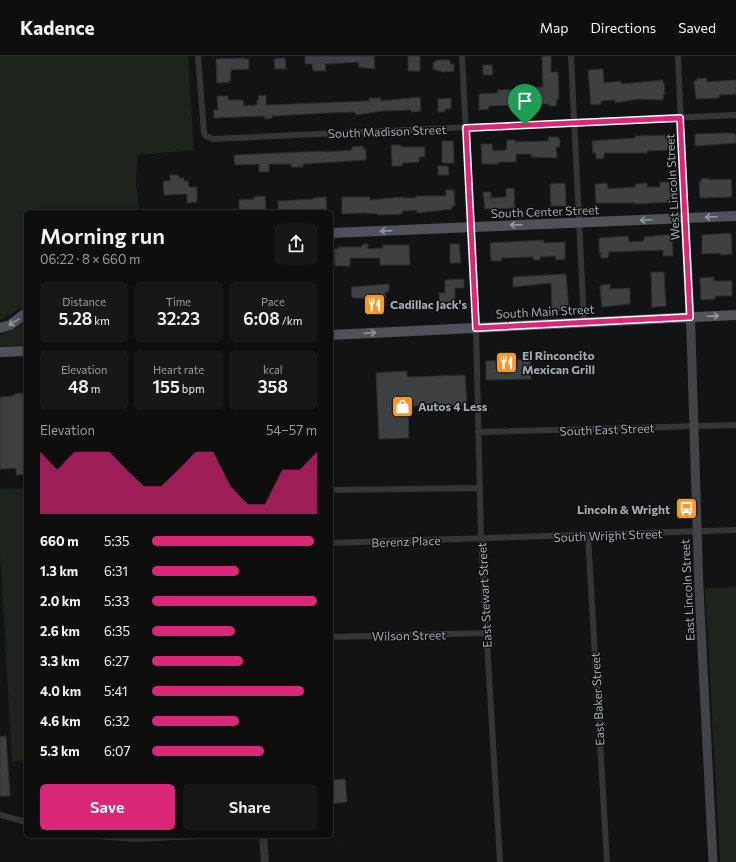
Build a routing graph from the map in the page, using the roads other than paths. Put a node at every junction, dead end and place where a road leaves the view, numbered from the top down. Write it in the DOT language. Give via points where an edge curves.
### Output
graph roads {
  1 [pos="198,56"];
  2 [pos="462,56"];
  3 [pos="571,56"];
  4 [pos="678,56"];
  5 [pos="736,115"];
  6 [pos="680,118"];
  7 [pos="574,122"];
  8 [pos="466,128"];
  9 [pos="736,216"];
  10 [pos="685,218"];
  11 [pos="579,223"];
  12 [pos="471,227"];
  13 [pos="333,233"];
  14 [pos="24,314"];
  15 [pos="736,315"];
  16 [pos="690,317"];
  17 [pos="584,322"];
  18 [pos="0,328"];
  19 [pos="476,328"];
  20 [pos="333,335"];
  21 [pos="24,351"];
  22 [pos="0,352"];
  23 [pos="736,425"];
  24 [pos="694,426"];
  25 [pos="478,432"];
  26 [pos="480,488"];
  27 [pos="333,490"];
  28 [pos="736,530"];
  29 [pos="696,531"];
  30 [pos="588,536"];
  31 [pos="481,539"];
  32 [pos="333,543"];
  33 [pos="486,633"];
  34 [pos="333,637"];
  35 [pos="0,815"];
  36 [pos="24,821"];
  37 [pos="123,838"];
  38 [pos="157,838"];
  39 [pos="263,838"];
  40 [pos="266,862"];
  41 [pos="500,862"];
  42 [pos="607,862"];
  43 [pos="713,862"];
  1 -- 8 [label="street, South Madison Street" via="202,125 206,136 218,140"];
  2 -- 8 [label="street, East Stewart Street"];
  3 -- 7 [label="street"];
  4 -- 6 [label="street, West Lincoln Street"];
  5 -- 6 [label="street, South Madison Street"];
  6 -- 7 [label="street, South Madison Street"];
  6 -- 10 [label="street, West Lincoln Street"];
  7 -- 8 [label="street, South Madison Street"];
  7 -- 11 [label="street"];
  8 -- 12 [label="street, East Stewart Street"];
  9 -- 10 [label="main road, South Center Street, one-way"];
  10 -- 11 [label="main road, South Center Street, one-way"];
  10 -- 16 [label="main road, West Lincoln Street"];
  11 -- 12 [label="main road, South Center Street, one-way"];
  11 -- 17 [label="street"];
  12 -- 13 [label="main road, South Center Street, one-way"];
  12 -- 19 [label="street, East Stewart Street"];
  14 -- 18 [label="main road, one-way" via="10,325"];
  16 -- 15 [label="main road, South Main Street, one-way"];
  16 -- 17 [label="main road, South Main Street"];
  16 -- 24 [label="main road, East Lincoln Street"];
  17 -- 19 [label="main road, South Main Street"];
  20 -- 19 [label="main road, South Main Street, one-way"];
  19 -- 25 [label="street, East Stewart Street"];
  21 -- 22 [label="main road"];
  23 -- 24 [label="street, South East Street"];
  24 -- 25 [label="street, South East Street"];
  24 -- 29 [label="main road, East Lincoln Street"];
  25 -- 26 [label="street, East Stewart Street"];
  26 -- 27 [label="street"];
  26 -- 31 [label="street, East Stewart Street"];
  28 -- 29 [label="street, South Wright Street"];
  29 -- 30 [label="street, South Wright Street"];
  29 -- 43 [label="main road, East Lincoln Street"];
  30 -- 31 [label="street, South Wright Street"];
  30 -- 42 [label="street, East Baker Street"];
  31 -- 32 [label="street, Berenz Place"];
  31 -- 33 [label="street, East Stewart Street"];
  33 -- 34 [label="street, Wilson Street"];
  33 -- 41 [label="street, East Stewart Street"];
  35 -- 36 [label="street"];
  37 -- 38 [label="street"];
  39 -- 40 [label="street"];
}
